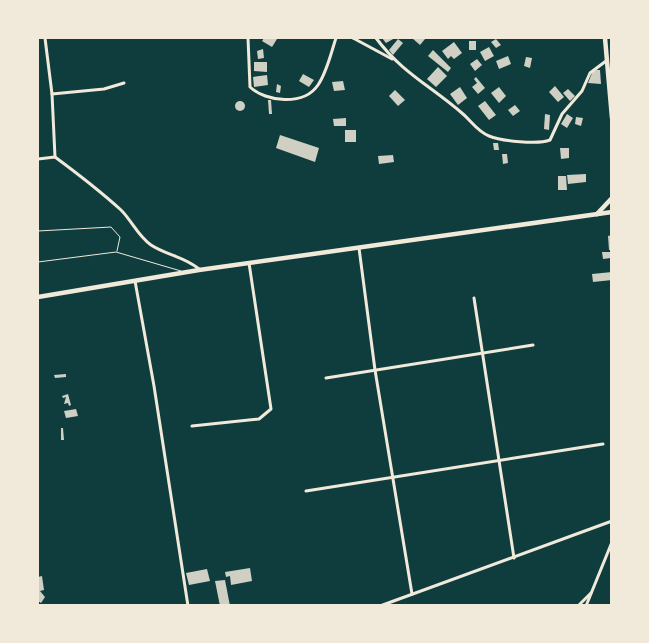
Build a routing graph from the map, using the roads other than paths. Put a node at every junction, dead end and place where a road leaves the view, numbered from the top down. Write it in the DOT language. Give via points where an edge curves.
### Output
graph roads {
  1 [pos="45,38"];
  2 [pos="248,38"];
  3 [pos="336,38"];
  4 [pos="353,38"];
  5 [pos="376,38"];
  6 [pos="605,38"];
  7 [pos="392,59"];
  8 [pos="606,61"];
  9 [pos="124,83"];
  10 [pos="52,94"];
  11 [pos="612,118"];
  12 [pos="55,157"];
  13 [pos="38,159"];
  14 [pos="612,198"];
  15 [pos="612,212"];
  16 [pos="597,214"];
  17 [pos="38,231"];
  18 [pos="359,248"];
  19 [pos="116,252"];
  20 [pos="38,262"];
  21 [pos="249,263"];
  22 [pos="199,270"];
  23 [pos="184,273"];
  24 [pos="134,281"];
  25 [pos="38,297"];
  26 [pos="474,298"];
  27 [pos="533,345"];
  28 [pos="482,353"];
  29 [pos="375,370"];
  30 [pos="326,378"];
  31 [pos="192,426"];
  32 [pos="603,444"];
  33 [pos="500,459"];
  34 [pos="392,476"];
  35 [pos="306,491"];
  36 [pos="612,521"];
  37 [pos="612,542"];
  38 [pos="514,558"];
  39 [pos="593,591"];
  40 [pos="412,594"];
  41 [pos="188,606"];
  42 [pos="380,606"];
  43 [pos="578,606"];
  44 [pos="586,606"];
  1 -- 10 [label="street"];
  2 -- 3 [label="street" via="250,87 282,100 298,98 317,86"];
  4 -- 7 [label="street"];
  5 -- 7 [label="street"];
  6 -- 8 [label="main road"];
  7 -- 8 [label="street" via="484,133 542,143 550,140 562,114 582,91 590,73"];
  8 -- 11 [label="main road"];
  9 -- 10 [label="street" via="104,89"];
  10 -- 12 [label="street"];
  12 -- 13 [label="street"];
  12 -- 22 [label="street" via="120,210 152,246 192,263"];
  14 -- 16 [label="main road"];
  15 -- 16 [label="main road"];
  16 -- 18 [label="main road"];
  17 -- 19 [label="lane" via="111,227 120,237"];
  18 -- 21 [label="main road"];
  18 -- 29 [label="street"];
  19 -- 20 [label="lane"];
  19 -- 23 [label="lane"];
  21 -- 22 [label="main road"];
  21 -- 31 [label="street" via="271,408 259,419"];
  22 -- 23 [label="main road"];
  23 -- 24 [label="main road"];
  24 -- 25 [label="main road"];
  24 -- 41 [label="street" via="154,386"];
  26 -- 28 [label="street"];
  27 -- 28 [label="street"];
  28 -- 29 [label="street"];
  28 -- 33 [label="street"];
  29 -- 30 [label="street"];
  29 -- 34 [label="street"];
  32 -- 33 [label="street"];
  33 -- 34 [label="street"];
  33 -- 38 [label="street"];
  34 -- 35 [label="street"];
  34 -- 40 [label="street"];
  36 -- 38 [label="street"];
  37 -- 39 [label="street"];
  38 -- 40 [label="street"];
  39 -- 43 [label="street"];
  39 -- 44 [label="street"];
  40 -- 42 [label="street"];
}
